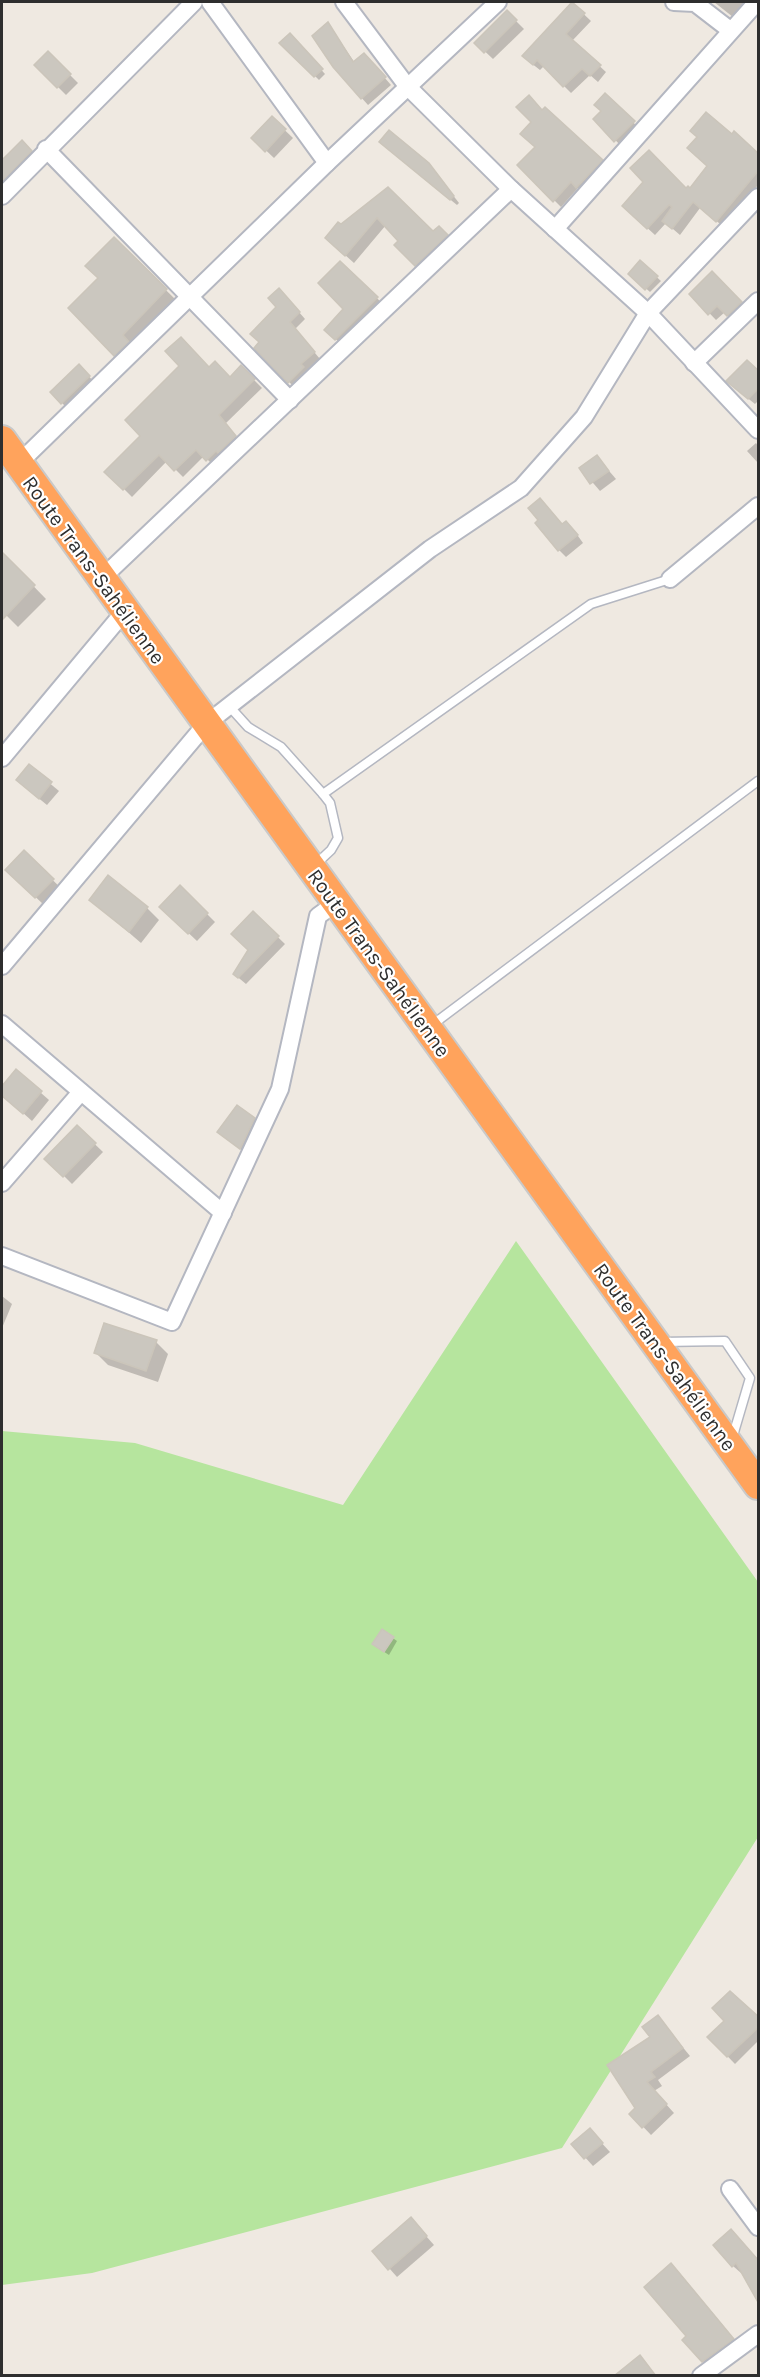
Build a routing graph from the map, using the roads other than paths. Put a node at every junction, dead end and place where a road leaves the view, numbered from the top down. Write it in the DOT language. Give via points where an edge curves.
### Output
graph roads {
  1 [pos="194,2"];
  2 [pos="210,2"];
  3 [pos="344,2"];
  4 [pos="498,2"];
  5 [pos="674,2"];
  6 [pos="757,2"];
  7 [pos="730,30"];
  8 [pos="407,86"];
  9 [pos="46,149"];
  10 [pos="327,162"];
  11 [pos="511,189"];
  12 [pos="2,196"];
  13 [pos="759,197"];
  14 [pos="555,229"];
  15 [pos="190,297"];
  16 [pos="759,301"];
  17 [pos="648,313"];
  18 [pos="694,363"];
  19 [pos="290,400"];
  20 [pos="759,430"];
  21 [pos="2,440"];
  22 [pos="18,464"];
  23 [pos="759,507"];
  24 [pos="101,579"];
  25 [pos="670,579"];
  26 [pos="124,612"];
  27 [pos="229,706"];
  28 [pos="206,724"];
  29 [pos="4,749"];
  30 [pos="759,781"];
  31 [pos="323,794"];
  32 [pos="311,869"];
  33 [pos="336,903"];
  34 [pos="2,966"];
  35 [pos="2,1024"];
  36 [pos="427,1029"];
  37 [pos="81,1092"];
  38 [pos="2,1183"];
  39 [pos="223,1213"];
  40 [pos="2,1256"];
  41 [pos="655,1342"];
  42 [pos="730,1446"];
  43 [pos="759,1485"];
  44 [pos="730,2189"];
  45 [pos="759,2227"];
  46 [pos="759,2334"];
  47 [pos="701,2376"];
  1 -- 9 [label="street"];
  2 -- 10 [label="street"];
  3 -- 8 [label="street"];
  4 -- 8 [label="street"];
  5 -- 7 [label="street" via="694,3"];
  6 -- 7 [label="street"];
  7 -- 14 [label="street"];
  8 -- 10 [label="street"];
  8 -- 11 [label="street"];
  9 -- 12 [label="street"];
  9 -- 15 [label="street"];
  10 -- 15 [label="street"];
  11 -- 14 [label="street"];
  11 -- 19 [label="street"];
  13 -- 17 [label="street"];
  14 -- 17 [label="street"];
  15 -- 19 [label="street"];
  15 -- 22 [label="street"];
  16 -- 18 [label="street"];
  17 -- 18 [label="street"];
  17 -- 27 [label="street" via="584,417 521,488 430,549"];
  18 -- 20 [label="street"];
  19 -- 24 [label="street"];
  21 -- 22 [label="highway, Route Trans-Sahélienne"];
  22 -- 24 [label="highway, Route Trans-Sahélienne"];
  23 -- 25 [label="street"];
  24 -- 26 [label="highway, Route Trans-Sahélienne"];
  25 -- 31 [label="lane" via="591,604"];
  26 -- 28 [label="highway, Route Trans-Sahélienne"];
  26 -- 29 [label="street"];
  27 -- 28 [label="street"];
  27 -- 31 [label="lane" via="248,727 281,747"];
  28 -- 32 [label="highway, Route Trans-Sahélienne"];
  28 -- 34 [label="street"];
  30 -- 36 [label="lane"];
  31 -- 32 [label="lane" via="330,803 338,838"];
  32 -- 33 [label="highway, Route Trans-Sahélienne"];
  33 -- 36 [label="highway, Route Trans-Sahélienne"];
  33 -- 39 [label="street" via="318,916 280,1089"];
  35 -- 37 [label="street"];
  36 -- 41 [label="highway, Route Trans-Sahélienne"];
  37 -- 38 [label="street"];
  37 -- 39 [label="street"];
  39 -- 40 [label="street" via="172,1322"];
  41 -- 42 [label="highway, Route Trans-Sahélienne"];
  41 -- 42 [label="lane" via="725,1341 750,1378"];
  42 -- 43 [label="highway, Route Trans-Sahélienne"];
  44 -- 45 [label="street"];
  46 -- 47 [label="street"];
}
